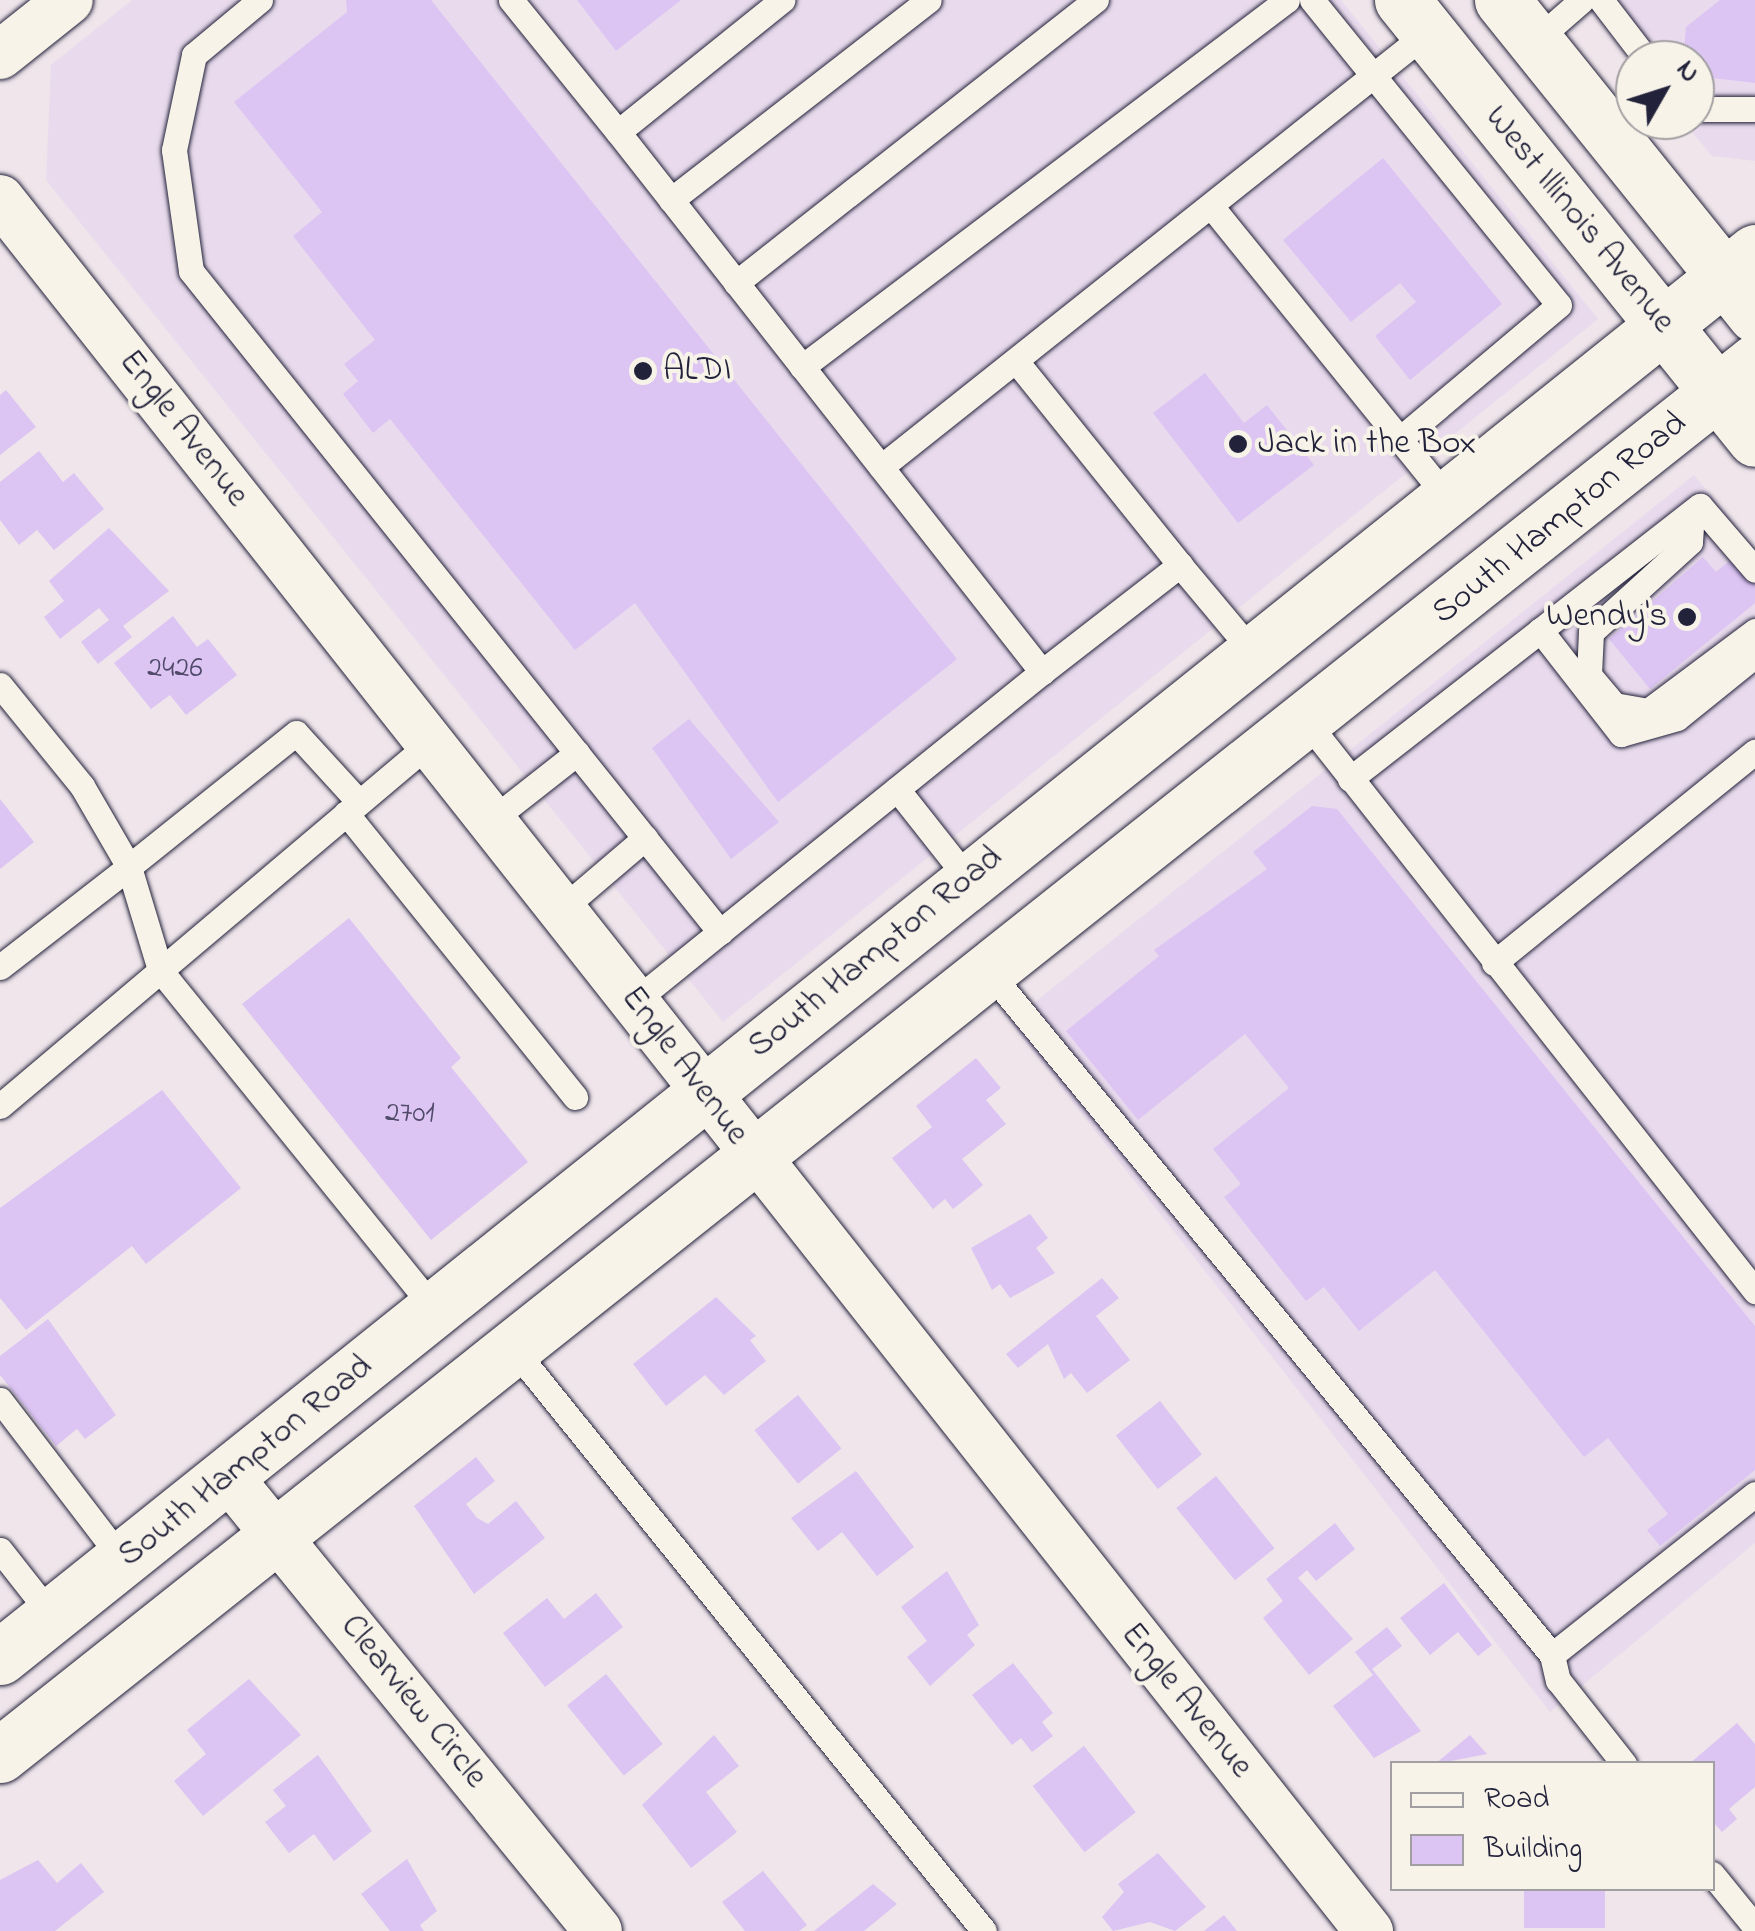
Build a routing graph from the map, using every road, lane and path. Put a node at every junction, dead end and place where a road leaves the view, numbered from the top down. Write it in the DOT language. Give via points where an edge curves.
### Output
graph roads {
  1 [pos="69,0"];
  2 [pos="260,0"];
  3 [pos="511,0"];
  4 [pos="782,0"];
  5 [pos="930,0"];
  6 [pos="1096,0"];
  7 [pos="1286,0"];
  8 [pos="1312,0"];
  9 [pos="1582,0"];
  10 [pos="1601,0"];
  11 [pos="1415,16"];
  12 [pos="1518,20"];
  13 [pos="1632,40"];
  14 [pos="0,55"];
  15 [pos="1374,76"];
  16 [pos="1615,108"];
  17 [pos="1715,109"];
  18 [pos="1755,109"];
  19 [pos="618,132"];
  20 [pos="1640,140"];
  21 [pos="0,199"];
  22 [pos="671,200"];
  23 [pos="1211,206"];
  24 [pos="1745,281"];
  25 [pos="736,283"];
  26 [pos="1664,325"];
  27 [pos="1016,361"];
  28 [pos="802,367"];
  29 [pos="1736,377"];
  30 [pos="1400,440"];
  31 [pos="1755,440"];
  32 [pos="881,467"];
  33 [pos="1446,497"];
  34 [pos="1696,510"];
  35 [pos="1180,565"];
  36 [pos="1755,570"];
  37 [pos="1540,630"];
  38 [pos="1755,631"];
  39 [pos="1252,652"];
  40 [pos="1755,654"];
  41 [pos="1042,672"];
  42 [pos="0,685"];
  43 [pos="1306,721"];
  44 [pos="431,742"];
  45 [pos="1755,752"];
  46 [pos="576,753"];
  47 [pos="1350,778"];
  48 [pos="897,789"];
  49 [pos="353,808"];
  50 [pos="492,819"];
  51 [pos="645,838"];
  52 [pos="129,867"];
  53 [pos="968,879"];
  54 [pos="563,908"];
  55 [pos="720,932"];
  56 [pos="1494,963"];
  57 [pos="0,966"];
  58 [pos="160,970"];
  59 [pos="990,972"];
  60 [pos="636,1000"];
  61 [pos="705,1092"];
  62 [pos="575,1097"];
  63 [pos="0,1106"];
  64 [pos="754,1160"];
  65 [pos="1755,1291"];
  66 [pos="435,1310"];
  67 [pos="516,1352"];
  68 [pos="0,1400"];
  69 [pos="226,1474"];
  70 [pos="1755,1494"];
  71 [pos="279,1537"];
  72 [pos="0,1550"];
  73 [pos="123,1560"];
  74 [pos="52,1616"];
  75 [pos="1552,1655"];
  76 [pos="0,1657"];
  77 [pos="0,1756"];
  78 [pos="1622,1761"];
  79 [pos="1715,1878"];
  80 [pos="1755,1927"];
  81 [pos="598,1931"];
  82 [pos="984,1931"];
  83 [pos="1369,1931"];
  1 -- 14 [label="street"];
  2 -- 46 [label="lane" via="194,54 174,150 191,270"];
  3 -- 19 [label="lane"];
  4 -- 19 [label="lane"];
  5 -- 22 [label="lane"];
  6 -- 25 [label="lane"];
  7 -- 28 [label="lane"];
  8 -- 15 [label="lane"];
  9 -- 12 [label="lane"];
  10 -- 13 [label="lane"];
  11 -- 15 [label="lane"];
  11 -- 26 [label="main road, West Illinois Avenue"];
  12 -- 16 [label="main road"];
  15 -- 23 [label="lane"];
  15 -- 30 [label="lane" via="1559,305"];
  17 -- 18 [label="lane"];
  19 -- 22 [label="lane"];
  20 -- 24 [label="main road"];
  21 -- 44 [label="street, Engle Avenue"];
  22 -- 25 [label="lane"];
  23 -- 27 [label="lane"];
  23 -- 30 [label="lane"];
  24 -- 26 [label="main road, South Hampton Road"];
  25 -- 28 [label="lane"];
  26 -- 29 [label="main road, West Illinois Avenue"];
  26 -- 33 [label="main road, South Hampton Road"];
  27 -- 32 [label="lane"];
  27 -- 35 [label="lane"];
  28 -- 32 [label="lane"];
  29 -- 31 [label="main road, West Illinois Avenue"];
  29 -- 43 [label="main road, South Hampton Road"];
  30 -- 33 [label="lane"];
  32 -- 41 [label="lane"];
  33 -- 39 [label="main road, South Hampton Road"];
  34 -- 36 [label="lane"];
  34 -- 37 [label="lane"];
  34 -- 38 [label="lane" via="1690,542 1591,632 1589,675 1614,704 1648,711"];
  35 -- 39 [label="lane"];
  35 -- 41 [label="lane"];
  37 -- 40 [label="lane" via="1621,734 1677,718"];
  37 -- 47 [label="lane"];
  39 -- 43 [label="main road"];
  39 -- 53 [label="main road, South Hampton Road"];
  41 -- 48 [label="lane"];
  42 -- 52 [label="lane" via="82,786"];
  43 -- 47 [label="lane"];
  43 -- 59 [label="main road, South Hampton Road"];
  44 -- 49 [label="lane"];
  44 -- 50 [label="street, Engle Avenue"];
  45 -- 56 [label="lane"];
  46 -- 50 [label="lane"];
  46 -- 51 [label="lane"];
  47 -- 56 [label="lane"];
  48 -- 53 [label="lane"];
  48 -- 55 [label="lane"];
  49 -- 52 [label="lane" via="296,733"];
  49 -- 58 [label="lane"];
  49 -- 62 [label="lane"];
  50 -- 54 [label="street, Engle Avenue"];
  51 -- 54 [label="lane"];
  51 -- 55 [label="lane"];
  52 -- 57 [label="lane"];
  52 -- 58 [label="lane"];
  53 -- 61 [label="main road, South Hampton Road"];
  54 -- 60 [label="street, Engle Avenue"];
  55 -- 60 [label="lane"];
  56 -- 65 [label="lane"];
  58 -- 63 [label="lane"];
  58 -- 66 [label="lane"];
  59 -- 64 [label="main road, South Hampton Road"];
  59 -- 75 [label="lane"];
  60 -- 61 [label="street, Engle Avenue"];
  61 -- 64 [label="street, Engle Avenue"];
  61 -- 66 [label="main road, South Hampton Road"];
  64 -- 67 [label="main road, South Hampton Road"];
  64 -- 83 [label="street, Engle Avenue"];
  66 -- 69 [label="main road, South Hampton Road"];
  67 -- 71 [label="main road, South Hampton Road"];
  67 -- 82 [label="lane"];
  68 -- 73 [label="lane"];
  69 -- 71 [label="street, Clearview Circle"];
  69 -- 73 [label="main road, South Hampton Road"];
  70 -- 75 [label="lane"];
  71 -- 77 [label="main road, South Hampton Road"];
  71 -- 81 [label="street, Clearview Circle"];
  72 -- 74 [label="lane"];
  73 -- 74 [label="main road, South Hampton Road"];
  74 -- 76 [label="main road, South Hampton Road"];
  75 -- 78 [label="lane" via="1558,1680"];
  79 -- 80 [label="lane"];
}
